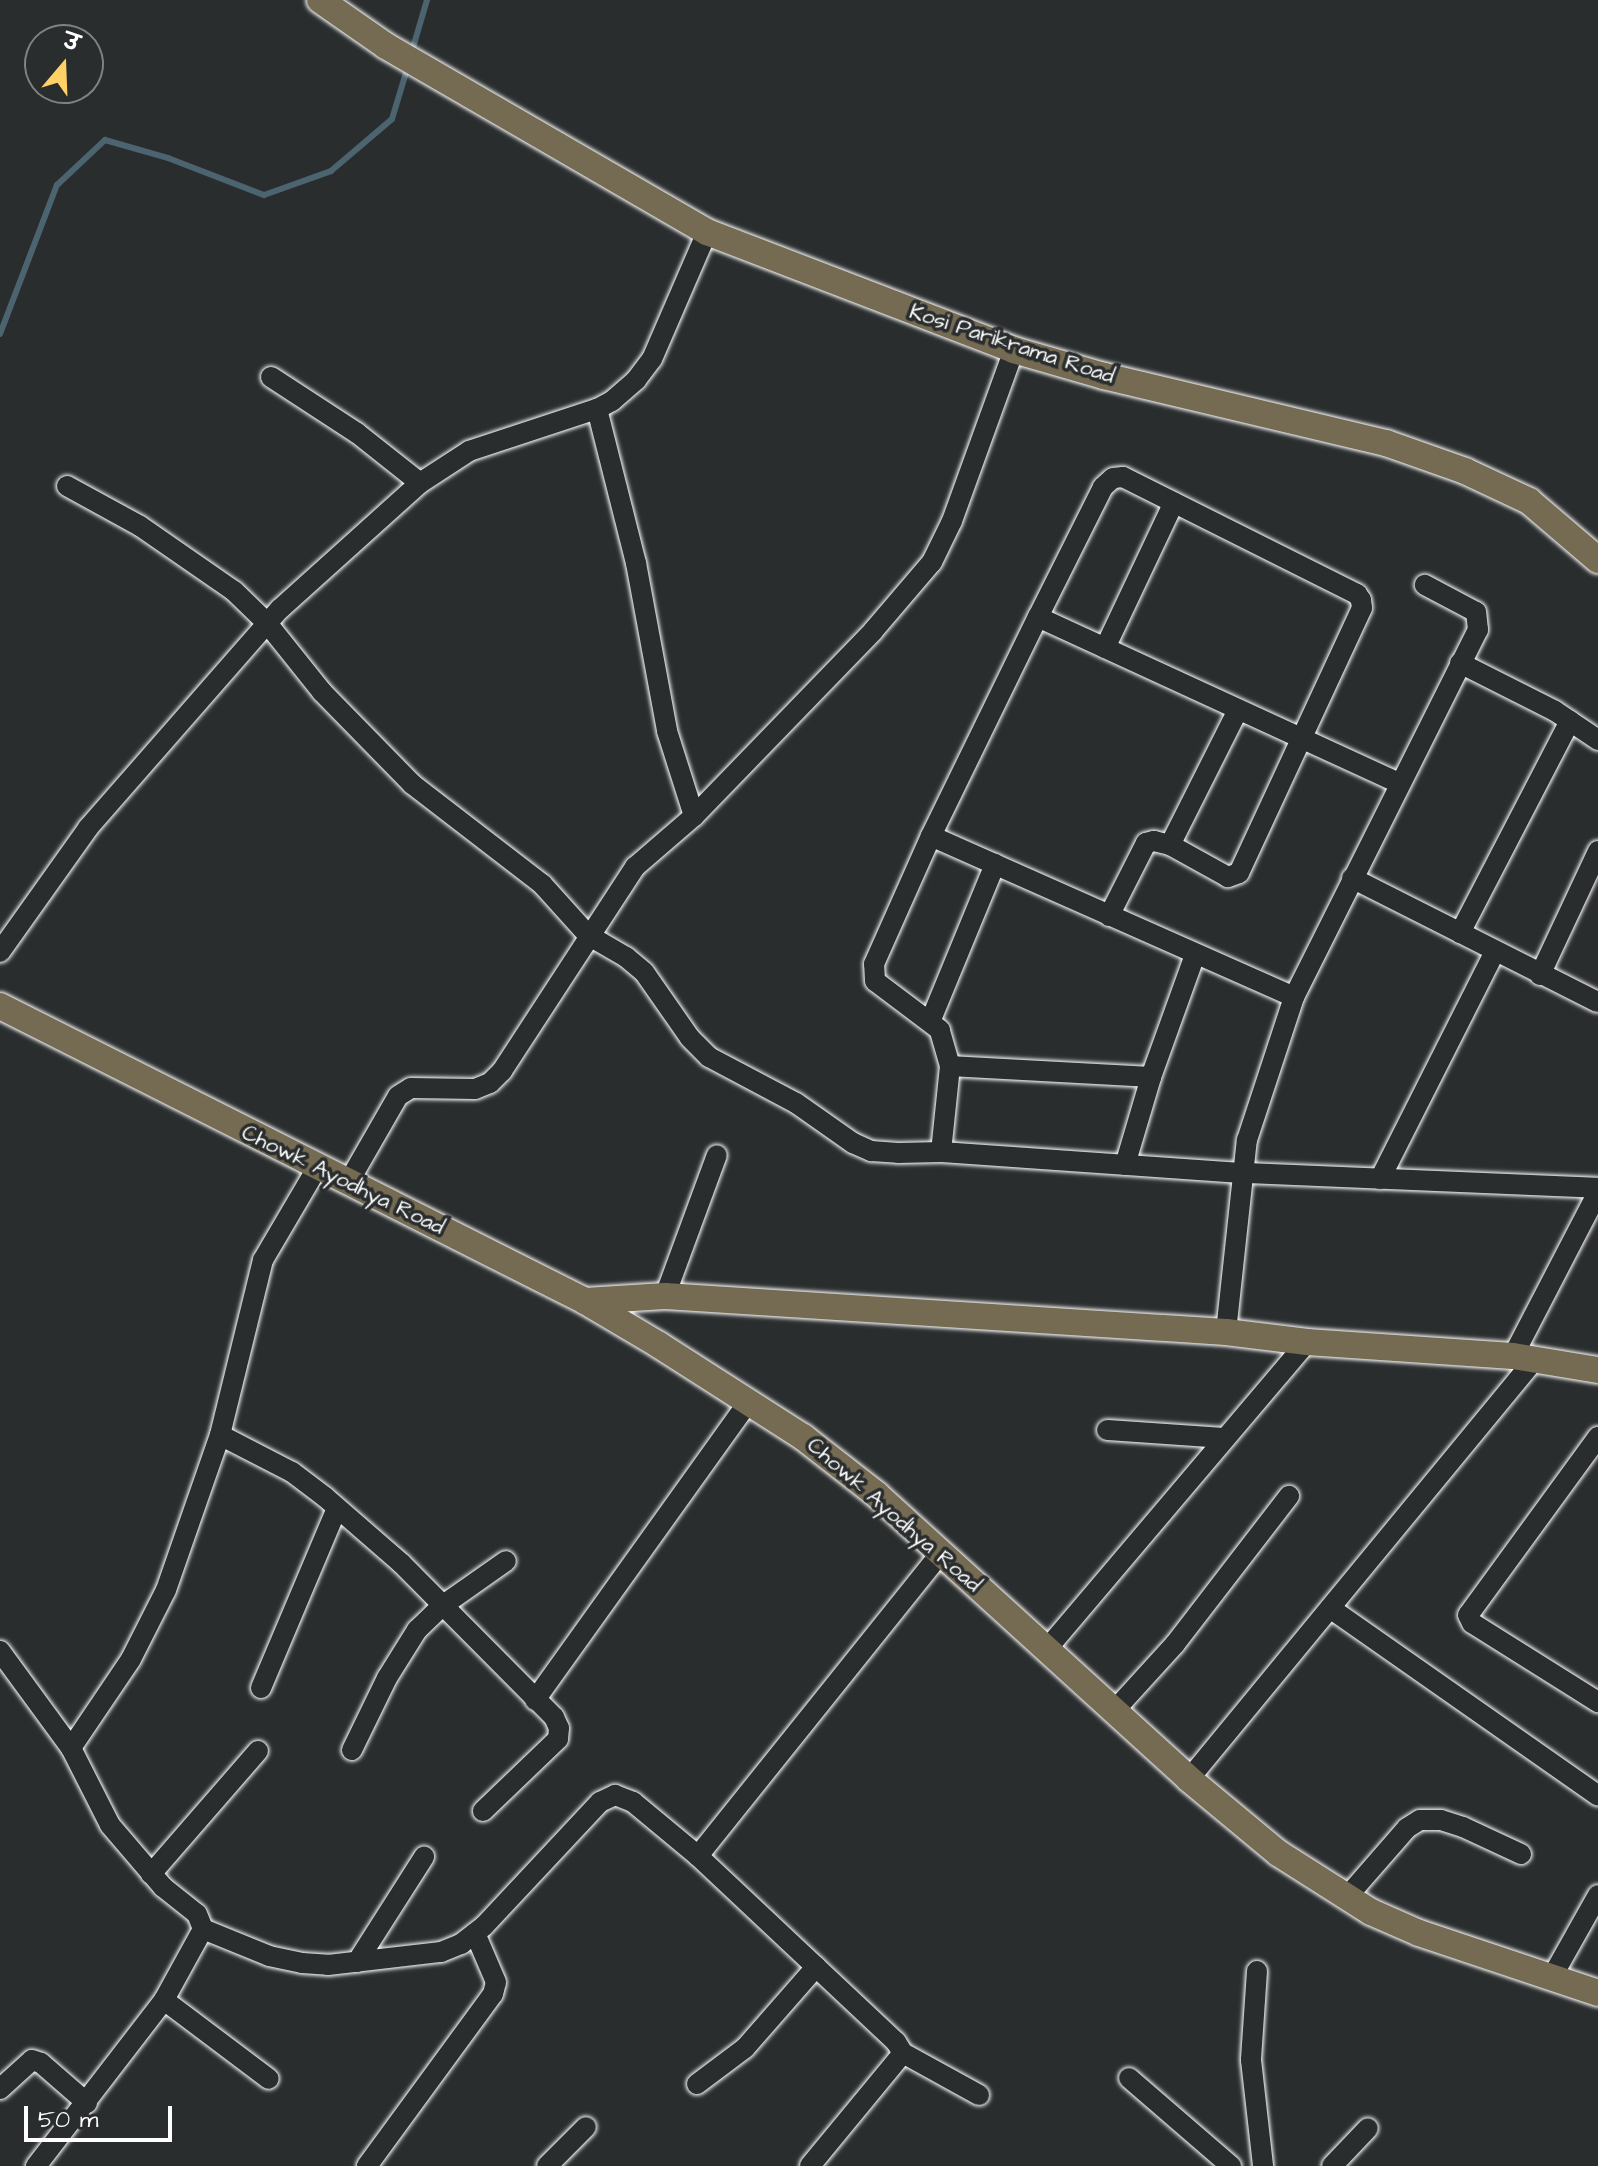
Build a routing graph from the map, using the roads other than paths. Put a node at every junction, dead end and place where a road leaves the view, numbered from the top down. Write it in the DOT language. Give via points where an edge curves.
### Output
graph roads {
  1 [pos="320,0"];
  2 [pos="707,232"];
  3 [pos="1014,350"];
  4 [pos="271,377"];
  5 [pos="597,409"];
  6 [pos="420,483"];
  7 [pos="67,486"];
  8 [pos="1174,502"];
  9 [pos="1598,560"];
  10 [pos="1425,585"];
  11 [pos="1038,617"];
  12 [pos="267,623"];
  13 [pos="1105,648"];
  14 [pos="1460,663"];
  15 [pos="1238,710"];
  16 [pos="1570,721"];
  17 [pos="1303,739"];
  18 [pos="1598,740"];
  19 [pos="1399,783"];
  20 [pos="694,816"];
  21 [pos="931,836"];
  22 [pos="1170,845"];
  23 [pos="1598,851"];
  24 [pos="995,864"];
  25 [pos="1352,878"];
  26 [pos="1109,916"];
  27 [pos="1460,933"];
  28 [pos="588,935"];
  29 [pos="1495,951"];
  30 [pos="0,952"];
  31 [pos="1195,955"];
  32 [pos="1540,975"];
  33 [pos="1294,997"];
  34 [pos="1598,1002"];
  35 [pos="0,1006"];
  36 [pos="930,1022"];
  37 [pos="950,1066"];
  38 [pos="1151,1077"];
  39 [pos="941,1152"];
  40 [pos="717,1155"];
  41 [pos="1125,1165"];
  42 [pos="317,1168"];
  43 [pos="1245,1173"];
  44 [pos="1380,1179"];
  45 [pos="348,1183"];
  46 [pos="1598,1190"];
  47 [pos="665,1296"];
  48 [pos="585,1301"];
  49 [pos="1226,1332"];
  50 [pos="1307,1342"];
  51 [pos="1524,1358"];
  52 [pos="1598,1370"];
  53 [pos="749,1401"];
  54 [pos="1107,1430"];
  55 [pos="220,1435"];
  56 [pos="1598,1437"];
  57 [pos="1225,1438"];
  58 [pos="1289,1496"];
  59 [pos="337,1508"];
  60 [pos="941,1553"];
  61 [pos="506,1561"];
  62 [pos="442,1606"];
  63 [pos="1330,1608"];
  64 [pos="1046,1650"];
  65 [pos="0,1651"];
  66 [pos="261,1688"];
  67 [pos="535,1700"];
  68 [pos="1598,1702"];
  69 [pos="1114,1711"];
  70 [pos="71,1748"];
  71 [pos="352,1750"];
  72 [pos="258,1751"];
  73 [pos="1189,1779"];
  74 [pos="1598,1796"];
  75 [pos="483,1811"];
  76 [pos="1521,1854"];
  77 [pos="698,1856"];
  78 [pos="424,1857"];
  79 [pos="151,1874"];
  80 [pos="1598,1895"];
  81 [pos="1346,1898"];
  82 [pos="203,1929"];
  83 [pos="475,1933"];
  84 [pos="357,1962"];
  85 [pos="816,1967"];
  86 [pos="1257,1971"];
  87 [pos="1552,1977"];
  88 [pos="1588,1989"];
  89 [pos="164,2000"];
  90 [pos="903,2053"];
  91 [pos="1129,2078"];
  92 [pos="269,2079"];
  93 [pos="697,2084"];
  94 [pos="0,2089"];
  95 [pos="979,2095"];
  96 [pos="87,2103"];
  97 [pos="586,2127"];
  98 [pos="1368,2128"];
  99 [pos="369,2165"];
  100 [pos="36,2166"];
  101 [pos="547,2166"];
  102 [pos="810,2166"];
  103 [pos="1231,2166"];
  104 [pos="1263,2166"];
  105 [pos="1332,2166"];
  1 -- 2 [label="main road, Kosi Parikrama Road" via="386,46"];
  2 -- 3 [label="main road, Kosi Parikrama Road"];
  2 -- 5 [label="street" via="652,359 612,401"];
  3 -- 9 [label="main road, Kosi Parikrama Road" via="1386,443 1465,471 1529,501"];
  3 -- 20 [label="street" via="932,562 873,631"];
  4 -- 6 [label="street" via="357,433"];
  5 -- 6 [label="street" via="469,451"];
  5 -- 20 [label="street" via="636,563 667,731"];
  6 -- 12 [label="street"];
  7 -- 12 [label="street" via="152,534 234,591"];
  8 -- 11 [label="street" via="1132,479 1107,482"];
  8 -- 13 [label="street"];
  8 -- 17 [label="street" via="1361,600 1362,608"];
  10 -- 14 [label="street" via="1480,619"];
  11 -- 13 [label="street"];
  11 -- 21 [label="street"];
  12 -- 28 [label="street" via="322,692 412,784 542,884"];
  12 -- 30 [label="street" via="88,828"];
  13 -- 15 [label="street"];
  14 -- 16 [label="street"];
  14 -- 19 [label="street"];
  15 -- 17 [label="street"];
  15 -- 22 [label="street"];
  16 -- 18 [label="street"];
  16 -- 27 [label="street"];
  17 -- 19 [label="street"];
  17 -- 22 [label="street" via="1234,877"];
  19 -- 25 [label="street"];
  20 -- 28 [label="street" via="635,867"];
  21 -- 24 [label="street"];
  21 -- 36 [label="street" via="873,973 875,981"];
  22 -- 26 [label="street" via="1146,843"];
  23 -- 32 [label="street"];
  24 -- 26 [label="street"];
  24 -- 36 [label="street"];
  25 -- 27 [label="street"];
  25 -- 33 [label="street"];
  26 -- 31 [label="street"];
  27 -- 29 [label="street"];
  28 -- 39 [label="street" via="644,972 690,1038 731,1071 759,1081 871,1151"];
  28 -- 45 [label="street" via="502,1071 475,1089 411,1088 398,1096"];
  29 -- 32 [label="street"];
  29 -- 44 [label="street"];
  31 -- 33 [label="street"];
  31 -- 38 [label="street"];
  32 -- 34 [label="street"];
  33 -- 43 [label="street" via="1247,1140"];
  35 -- 42 [label="main road, Chowk Ayodhya Road"];
  36 -- 37 [label="street" via="940,1030"];
  37 -- 38 [label="street"];
  37 -- 39 [label="street"];
  38 -- 41 [label="street"];
  39 -- 41 [label="street"];
  40 -- 47 [label="street"];
  41 -- 43 [label="street"];
  42 -- 45 [label="main road, Chowk Ayodhya Road"];
  42 -- 55 [label="street" via="263,1260"];
  43 -- 44 [label="street"];
  43 -- 49 [label="street"];
  44 -- 46 [label="street"];
  45 -- 48 [label="main road, Chowk Ayodhya Road"];
  46 -- 51 [label="street"];
  47 -- 48 [label="main road"];
  47 -- 49 [label="main road"];
  48 -- 53 [label="main road, Chowk Ayodhya Road"];
  49 -- 50 [label="main road"];
  50 -- 51 [label="main road"];
  50 -- 57 [label="street"];
  51 -- 52 [label="main road"];
  51 -- 63 [label="street"];
  53 -- 60 [label="main road, Chowk Ayodhya Road" via="876,1494"];
  53 -- 67 [label="street"];
  54 -- 57 [label="street"];
  55 -- 59 [label="street" via="292,1472"];
  55 -- 70 [label="street" via="166,1590 131,1659"];
  56 -- 68 [label="street" via="1468,1615 1472,1623"];
  57 -- 64 [label="street"];
  58 -- 69 [label="street" via="1175,1644"];
  59 -- 62 [label="street"];
  59 -- 66 [label="street"];
  60 -- 64 [label="main road, Chowk Ayodhya Road"];
  60 -- 77 [label="street"];
  61 -- 62 [label="street"];
  62 -- 67 [label="street"];
  62 -- 71 [label="street" via="404,1650"];
  63 -- 73 [label="street"];
  63 -- 74 [label="street"];
  64 -- 69 [label="main road, Chowk Ayodhya Road"];
  65 -- 70 [label="street"];
  67 -- 75 [label="street" via="554,1717 558,1739"];
  69 -- 73 [label="main road, Chowk Ayodhya Road"];
  70 -- 79 [label="street" via="110,1825"];
  72 -- 79 [label="street"];
  73 -- 81 [label="main road, Chowk Ayodhya Road" via="1278,1853"];
  76 -- 81 [label="street" via="1463,1827 1420,1820"];
  77 -- 83 [label="street" via="633,1802 615,1795 600,1802"];
  77 -- 85 [label="street"];
  78 -- 84 [label="street"];
  79 -- 82 [label="street" via="197,1914"];
  80 -- 87 [label="street"];
  81 -- 87 [label="main road, Chowk Ayodhya Road" via="1419,1933"];
  82 -- 84 [label="street" via="269,1956 302,1963"];
  82 -- 89 [label="street"];
  83 -- 84 [label="street" via="441,1952"];
  83 -- 99 [label="street" via="496,1982 493,1994"];
  85 -- 90 [label="street"];
  85 -- 93 [label="street" via="745,2048"];
  86 -- 104 [label="street" via="1251,2060"];
  87 -- 88 [label="main road, Chowk Ayodhya Road"];
  89 -- 92 [label="street"];
  89 -- 96 [label="street"];
  90 -- 95 [label="street"];
  90 -- 102 [label="street"];
  91 -- 103 [label="street"];
  94 -- 96 [label="street" via="32,2060"];
  96 -- 100 [label="street"];
  97 -- 101 [label="street"];
  98 -- 105 [label="street"];
}
